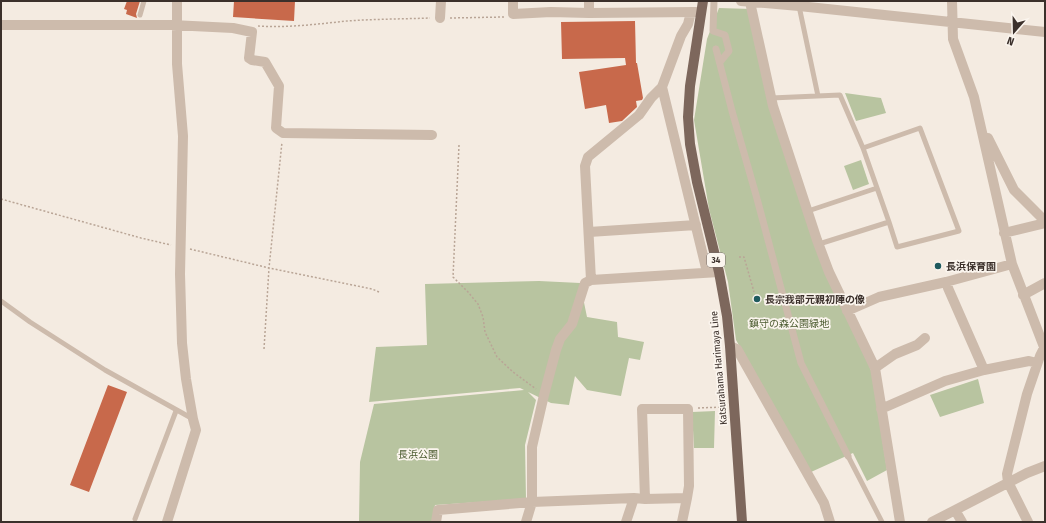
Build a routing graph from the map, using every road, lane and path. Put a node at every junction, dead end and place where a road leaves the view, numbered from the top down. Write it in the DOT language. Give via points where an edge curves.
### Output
graph roads {
  1 [pos="144,1"];
  2 [pos="178,1"];
  3 [pos="441,1"];
  4 [pos="513,1"];
  5 [pos="552,1"];
  6 [pos="589,1"];
  7 [pos="703,1"];
  8 [pos="714,1"];
  9 [pos="745,1"];
  10 [pos="952,1"];
  11 [pos="798,3"];
  12 [pos="551,12"];
  13 [pos="691,12"];
  14 [pos="702,12"];
  15 [pos="589,13"];
  16 [pos="513,14"];
  17 [pos="140,15"];
  18 [pos="440,18"];
  19 [pos="952,22"];
  20 [pos="1,25"];
  21 [pos="177,26"];
  22 [pos="256,26"];
  23 [pos="1045,32"];
  24 [pos="716,49"];
  25 [pos="720,62"];
  26 [pos="662,87"];
  27 [pos="818,96"];
  28 [pos="771,98"];
  29 [pos="981,124"];
  30 [pos="283,133"];
  31 [pos="432,135"];
  32 [pos="459,145"];
  33 [pos="863,148"];
  34 [pos="877,188"];
  35 [pos="1,199"];
  36 [pos="808,212"];
  37 [pos="889,222"];
  38 [pos="1045,222"];
  39 [pos="696,226"];
  40 [pos="589,232"];
  41 [pos="1004,233"];
  42 [pos="819,244"];
  43 [pos="181,247"];
  44 [pos="739,257"];
  45 [pos="1012,264"];
  46 [pos="269,268"];
  47 [pos="707,272"];
  48 [pos="719,272"];
  49 [pos="591,280"];
  50 [pos="946,282"];
  51 [pos="1045,283"];
  52 [pos="379,292"];
  53 [pos="754,292"];
  54 [pos="1023,295"];
  55 [pos="1,301"];
  56 [pos="847,311"];
  57 [pos="925,338"];
  58 [pos="730,346"];
  59 [pos="264,349"];
  60 [pos="1042,354"];
  61 [pos="875,368"];
  62 [pos="984,370"];
  63 [pos="544,395"];
  64 [pos="734,406"];
  65 [pos="688,409"];
  66 [pos="881,409"];
  67 [pos="176,411"];
  68 [pos="193,419"];
  69 [pos="848,456"];
  70 [pos="1045,466"];
  71 [pos="1008,482"];
  72 [pos="634,498"];
  73 [pos="687,498"];
  74 [pos="645,500"];
  75 [pos="532,502"];
  76 [pos="955,510"];
  77 [pos="135,519"];
  78 [pos="167,522"];
  79 [pos="436,522"];
  80 [pos="526,522"];
  81 [pos="626,522"];
  82 [pos="682,522"];
  83 [pos="742,522"];
  84 [pos="830,522"];
  85 [pos="882,522"];
  86 [pos="900,522"];
  87 [pos="932,522"];
  88 [pos="962,522"];
  89 [pos="1028,522"];
  1 -- 17 [label="lane"];
  2 -- 21 [label="street"];
  3 -- 18 [label="street"];
  4 -- 16 [label="street"];
  5 -- 12 [label="street"];
  6 -- 15 [label="street"];
  7 -- 14 [label="main road, Katsurahama Harimaya Line / 34"];
  8 -- 25 [label="street" via="713,31 725,35 729,51"];
  9 -- 11 [label="street"];
  9 -- 28 [label="street"];
  10 -- 19 [label="street"];
  11 -- 19 [label="street"];
  11 -- 27 [label="lane"];
  12 -- 15 [label="street"];
  12 -- 16 [label="street"];
  13 -- 14 [label="street"];
  13 -- 15 [label="street"];
  13 -- 26 [label="street"];
  14 -- 48 [label="main road, Katsurahama Harimaya Line / 34" via="690,86 688,117 697,182"];
  16 -- 18 [label="path" via="509,17"];
  18 -- 22 [label="path"];
  19 -- 23 [label="street"];
  19 -- 29 [label="street" via="953,39"];
  20 -- 21 [label="street"];
  21 -- 30 [label="street" via="232,28 252,32 249,56 252,60 265,62 279,86 276,128"];
  21 -- 43 [label="street" via="177,64 183,136"];
  24 -- 25 [label="street"];
  25 -- 69 [label="street" via="801,363"];
  26 -- 39 [label="street"];
  26 -- 40 [label="street" via="650,98 639,115 588,157 585,166"];
  27 -- 28 [label="lane"];
  27 -- 33 [label="lane" via="840,95"];
  28 -- 36 [label="street"];
  29 -- 38 [label="street" via="1014,190"];
  29 -- 41 [label="street"];
  30 -- 31 [label="street"];
  30 -- 46 [label="path"];
  32 -- 63 [label="path" via="453,277 478,304 485,332 497,357"];
  33 -- 34 [label="lane"];
  33 -- 37 [label="lane" via="920,128 959,231 897,247"];
  34 -- 36 [label="lane"];
  34 -- 37 [label="lane"];
  35 -- 43 [label="path"];
  36 -- 42 [label="street"];
  37 -- 42 [label="lane"];
  38 -- 41 [label="street"];
  39 -- 40 [label="street"];
  39 -- 47 [label="street"];
  40 -- 49 [label="street"];
  41 -- 45 [label="street"];
  42 -- 56 [label="street"];
  43 -- 46 [label="path"];
  43 -- 68 [label="street" via="182,343"];
  44 -- 53 [label="path" via="744,257"];
  45 -- 50 [label="street"];
  45 -- 54 [label="street"];
  46 -- 52 [label="path"];
  46 -- 59 [label="path"];
  47 -- 48 [label="street"];
  47 -- 49 [label="street"];
  48 -- 58 [label="main road, Katsurahama Harimaya Line / 34"];
  49 -- 63 [label="street" via="585,283 572,324 560,339"];
  50 -- 56 [label="street" via="879,297"];
  50 -- 62 [label="street"];
  51 -- 54 [label="street"];
  54 -- 60 [label="street"];
  55 -- 67 [label="lane" via="105,370"];
  56 -- 61 [label="street"];
  57 -- 61 [label="street"];
  58 -- 64 [label="main road, Katsurahama Harimaya Line / 34"];
  58 -- 84 [label="street" via="737,349 824,503"];
  60 -- 62 [label="street" via="1029,361"];
  60 -- 71 [label="street" via="1027,394 1007,474"];
  61 -- 66 [label="street"];
  62 -- 66 [label="street" via="945,381"];
  63 -- 75 [label="street" via="532,447"];
  64 -- 65 [label="path"];
  64 -- 83 [label="main road, Katsurahama Harimaya Line / 34"];
  65 -- 73 [label="street"];
  65 -- 74 [label="street" via="642,409"];
  66 -- 86 [label="street"];
  67 -- 68 [label="lane"];
  67 -- 77 [label="lane"];
  68 -- 78 [label="street" via="196,430"];
  69 -- 85 [label="lane"];
  70 -- 71 [label="street"];
  71 -- 76 [label="street"];
  71 -- 89 [label="street"];
  72 -- 74 [label="street"];
  72 -- 75 [label="street"];
  72 -- 81 [label="street"];
  73 -- 74 [label="street"];
  73 -- 82 [label="street"];
  75 -- 79 [label="street" via="438,510"];
  75 -- 80 [label="street"];
  76 -- 87 [label="street"];
  76 -- 88 [label="street"];
}
